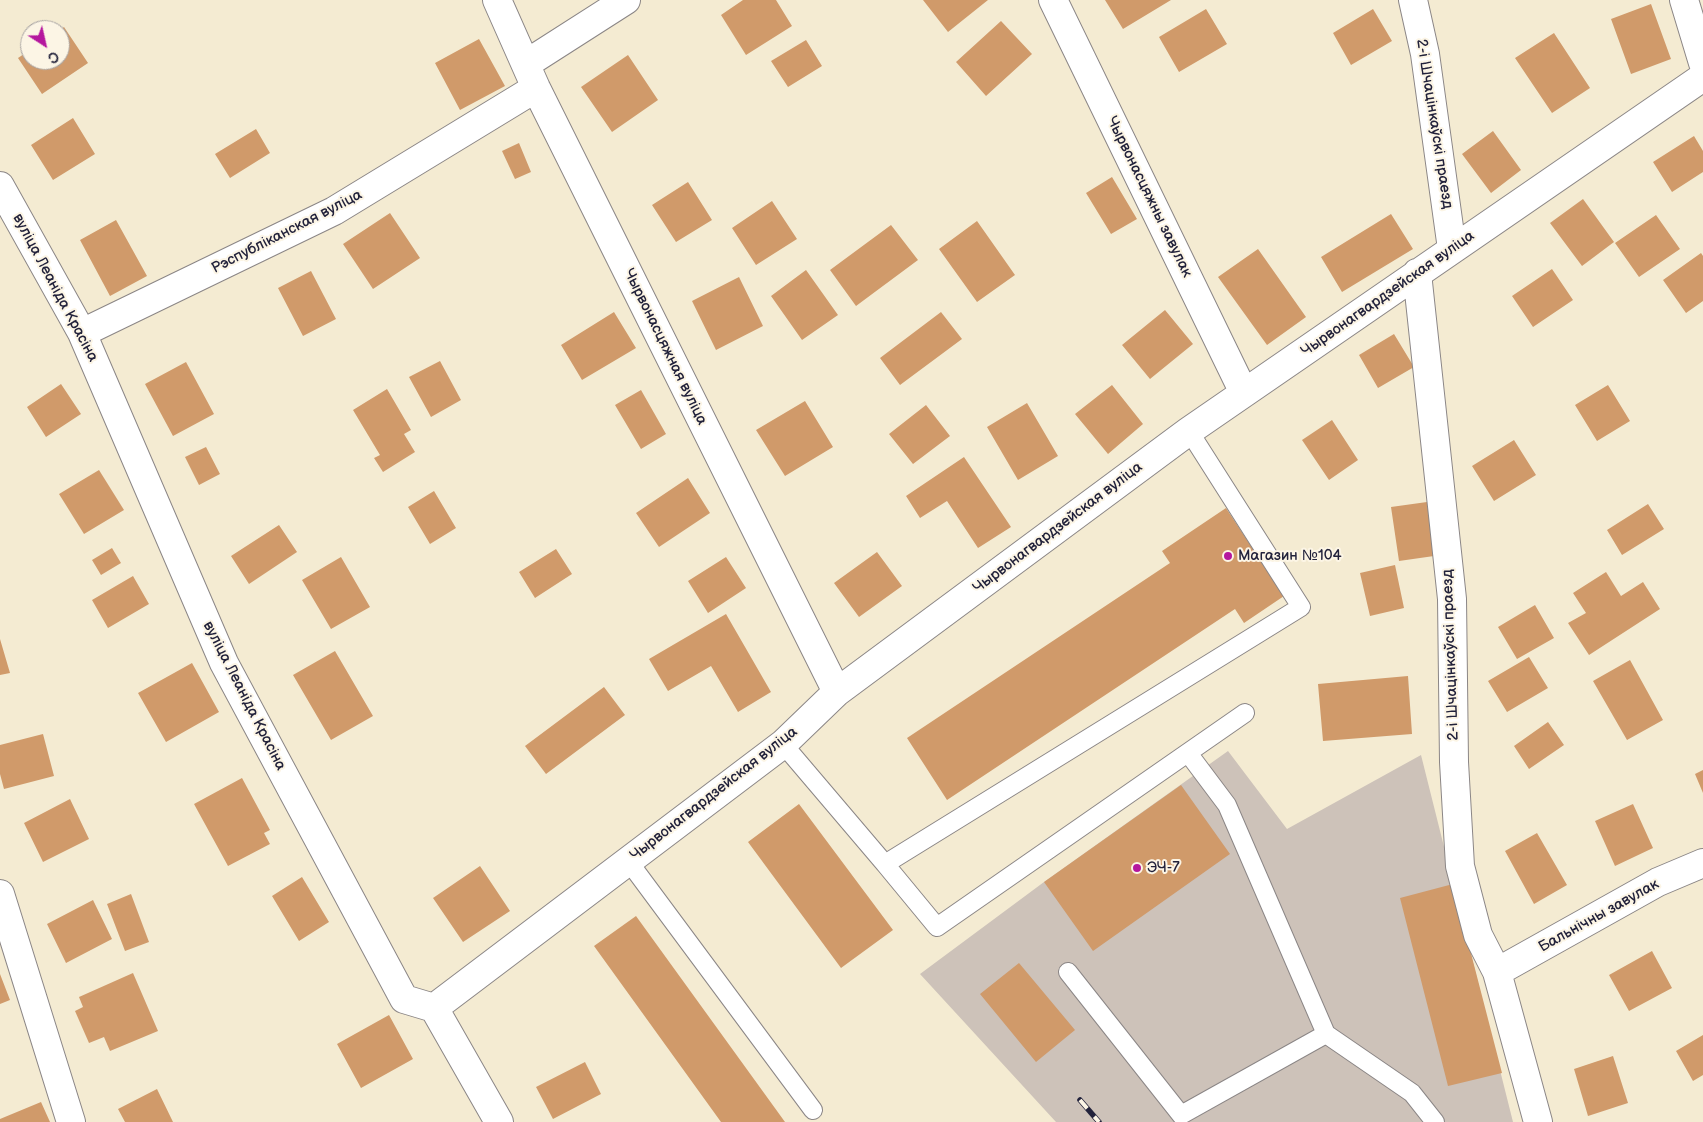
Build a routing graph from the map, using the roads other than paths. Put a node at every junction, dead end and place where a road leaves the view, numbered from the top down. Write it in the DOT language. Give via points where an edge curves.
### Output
graph roads {
  1 [pos="497,0"];
  2 [pos="626,0"];
  3 [pos="1053,0"];
  4 [pos="1413,0"];
  5 [pos="1684,0"];
  6 [pos="1703,63"];
  7 [pos="526,64"];
  8 [pos="1703,77"];
  9 [pos="536,88"];
  10 [pos="3,200"];
  11 [pos="1452,249"];
  12 [pos="1417,273"];
  13 [pos="82,333"];
  14 [pos="1244,393"];
  15 [pos="1189,431"];
  16 [pos="837,692"];
  17 [pos="1245,713"];
  18 [pos="783,744"];
  19 [pos="1188,752"];
  20 [pos="628,862"];
  21 [pos="1703,863"];
  22 [pos="885,864"];
  23 [pos="0,894"];
  24 [pos="1068,972"];
  25 [pos="1497,972"];
  26 [pos="434,1008"];
  27 [pos="1326,1034"];
  28 [pos="813,1110"];
  29 [pos="71,1122"];
  30 [pos="499,1122"];
  31 [pos="1435,1122"];
  32 [pos="1538,1122"];
  1 -- 7 [label="street, Чырвонасцяжная вуліца"];
  2 -- 7 [label="street"];
  3 -- 14 [label="street, Чырвонасцяжны завулак"];
  4 -- 11 [label="street, 2-і Шчацінкаўскі праезд" via="1425,54"];
  5 -- 6 [label="street"];
  7 -- 9 [label="street, Чырвонасцяжная вуліца"];
  8 -- 11 [label="street, Чырвонагвардзейская вуліца"];
  9 -- 13 [label="street, Рэспубліканская вуліца" via="334,211"];
  9 -- 16 [label="street, Чырвонасцяжная вуліца"];
  10 -- 13 [label="street, вуліца Леаніда Красіна"];
  11 -- 12 [label="street, Чырвонагвардзейская вуліца"];
  12 -- 14 [label="street, Чырвонагвардзейская вуліца"];
  12 -- 25 [label="street, 2-і Шчацінкаўскі праезд" via="1452,599 1454,762 1460,866 1478,935"];
  13 -- 26 [label="street, вуліца Леаніда Красіна" via="224,663 404,999"];
  14 -- 15 [label="street, Чырвонагвардзейская вуліца"];
  15 -- 16 [label="street, Чырвонагвардзейская вуліца"];
  15 -- 22 [label="lane" via="1301,607"];
  16 -- 18 [label="street, Чырвонагвардзейская вуліца"];
  17 -- 19 [label="lane"];
  18 -- 20 [label="street, Чырвонагвардзейская вуліца"];
  18 -- 22 [label="lane"];
  19 -- 22 [label="lane" via="937,927"];
  19 -- 27 [label="lane" via="1226,805"];
  20 -- 26 [label="street, Чырвонагвардзейская вуліца"];
  20 -- 28 [label="lane"];
  21 -- 25 [label="street, Бальнічны завулак" via="1658,882"];
  23 -- 29 [label="street"];
  24 -- 27 [label="lane" via="1181,1115"];
  25 -- 32 [label="street, 2-і Шчацінкаўскі праезд"];
  26 -- 30 [label="street"];
  27 -- 31 [label="lane" via="1412,1093"];
}
